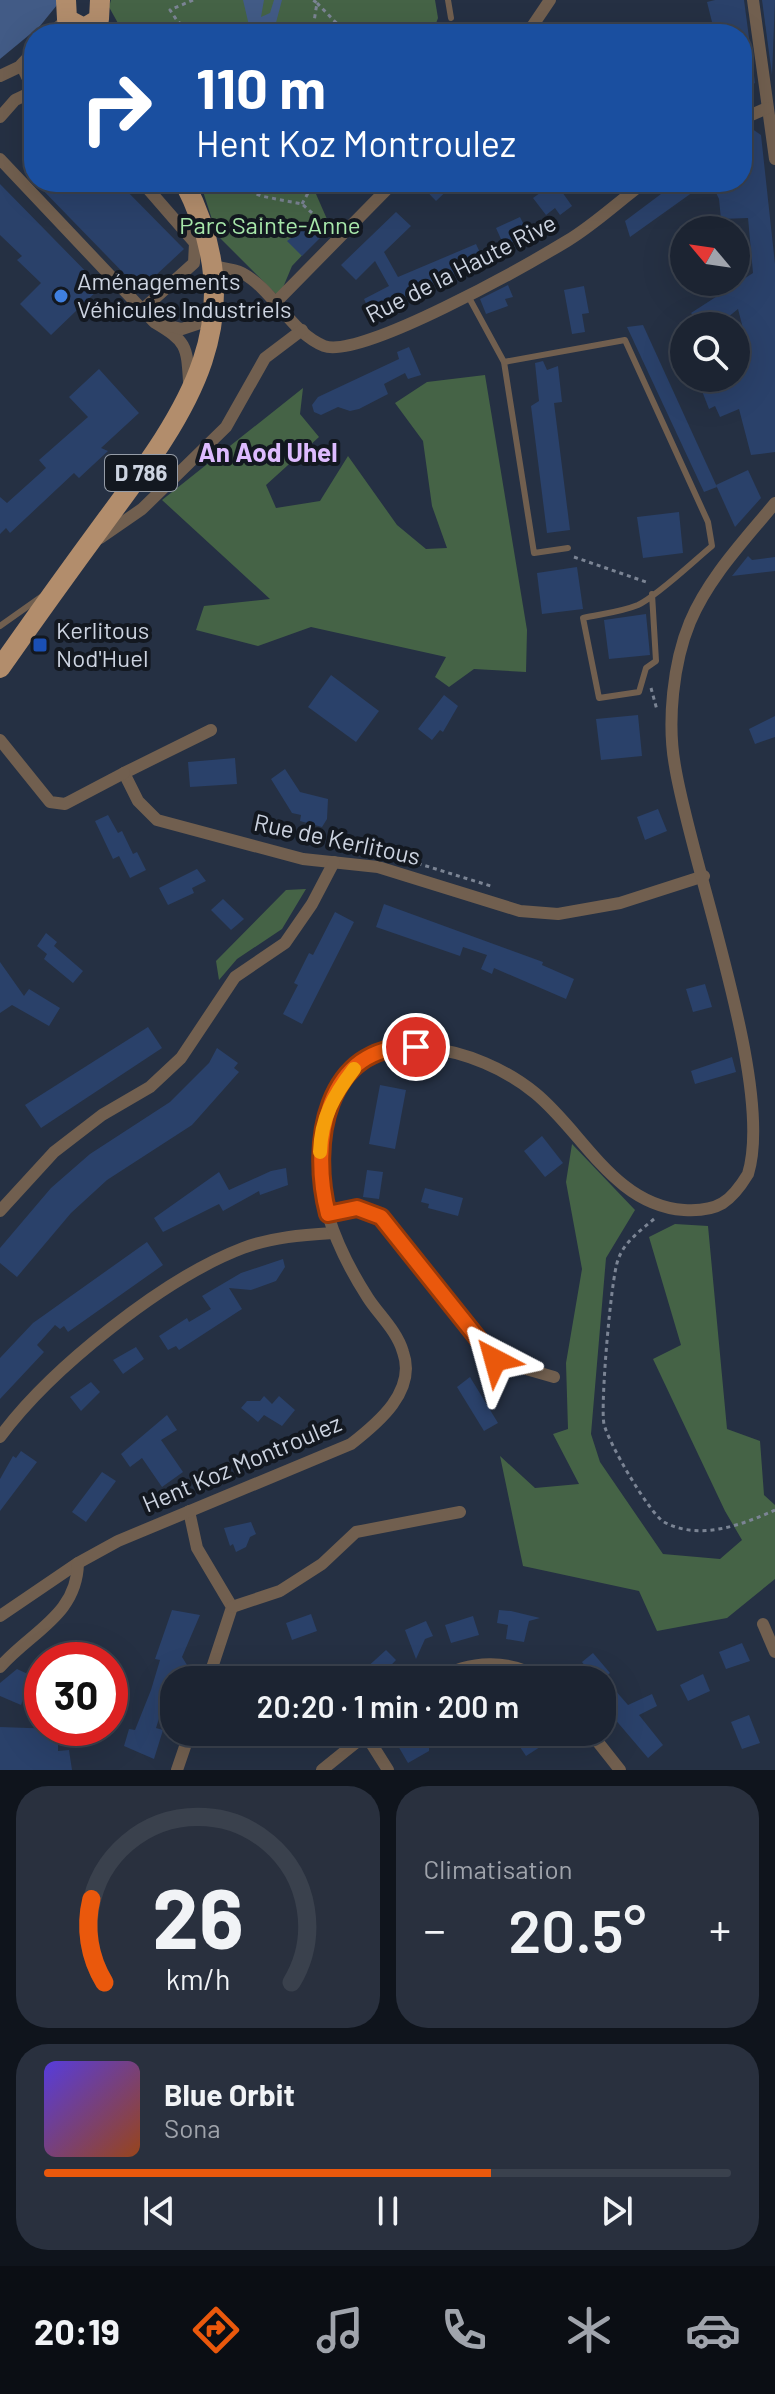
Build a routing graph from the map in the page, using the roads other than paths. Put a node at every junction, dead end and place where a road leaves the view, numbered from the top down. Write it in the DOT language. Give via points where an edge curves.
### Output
graph roads {
  1 [pos="100,0"];
  2 [pos="448,0"];
  3 [pos="550,0"];
  4 [pos="753,0"];
  5 [pos="451,18"];
  6 [pos="99,24"];
  7 [pos="534,24"];
  8 [pos="24,62"];
  9 [pos="19,67"];
  10 [pos="0,76"];
  11 [pos="24,76"];
  12 [pos="770,78"];
  13 [pos="24,98"];
  14 [pos="767,108"];
  15 [pos="752,115"];
  16 [pos="0,117"];
  17 [pos="0,159"];
  18 [pos="775,159"];
  19 [pos="24,184"];
  20 [pos="31,192"];
  21 [pos="151,192"];
  22 [pos="188,192"];
  23 [pos="385,192"];
  24 [pos="632,192"];
  25 [pos="213,266"];
  26 [pos="467,294"];
  27 [pos="277,301"];
  28 [pos="143,309"];
  29 [pos="212,319"];
  30 [pos="154,322"];
  31 [pos="302,330"];
  32 [pos="504,362"];
  33 [pos="191,397"];
  34 [pos="775,503"];
  35 [pos="87,546"];
  36 [pos="712,546"];
  37 [pos="568,548"];
  38 [pos="729,559"];
  39 [pos="55,590"];
  40 [pos="652,594"];
  41 [pos="0,626"];
  42 [pos="0,668"];
  43 [pos="211,730"];
  44 [pos="0,740"];
  45 [pos="124,773"];
  46 [pos="334,862"];
  47 [pos="704,876"];
  48 [pos="0,1211"];
  49 [pos="328,1214"];
  50 [pos="333,1233"];
  51 [pos="554,1377"];
  52 [pos="0,1437"];
  53 [pos="189,1511"];
  54 [pos="460,1512"];
  55 [pos="78,1563"];
  56 [pos="232,1607"];
  57 [pos="0,1616"];
  58 [pos="763,1624"];
  59 [pos="775,1652"];
  60 [pos="213,1666"];
  61 [pos="470,1666"];
  62 [pos="510,1666"];
  63 [pos="0,1667"];
  64 [pos="185,1746"];
  65 [pos="352,1746"];
  66 [pos="375,1746"];
  67 [pos="601,1746"];
  68 [pos="177,1770"];
  69 [pos="322,1770"];
  70 [pos="388,1770"];
  71 [pos="620,1770"];
  1 -- 6 [label="main road"];
  2 -- 5 [label="lane"];
  3 -- 7 [label="street"];
  4 -- 12 [label="street"];
  8 -- 9 [label="street"];
  9 -- 10 [label="street"];
  9 -- 11 [label="lane"];
  12 -- 14 [label="street"];
  13 -- 16 [label="street"];
  14 -- 15 [label="street"];
  14 -- 18 [label="street"];
  17 -- 19 [label="street"];
  20 -- 28 [label="street"];
  21 -- 28 [label="street" via="195,243 194,263"];
  22 -- 25 [label="main road, D 786" via="208,237"];
  23 -- 27 [label="street"];
  24 -- 26 [label="street, Rue de la Haute Rive" via="569,240"];
  25 -- 27 [label="street, Rue de la Haute Rive" via="242,272"];
  25 -- 29 [label="main road, D 786"];
  26 -- 31 [label="street, Rue de la Haute Rive" via="382,337 344,349 323,346"];
  26 -- 32 [label="lane"];
  27 -- 31 [label="street, Rue de la Haute Rive"];
  28 -- 30 [label="street"];
  29 -- 30 [label="street" via="182,329"];
  29 -- 33 [label="main road, D 786" via="205,362"];
  30 -- 33 [label="street" via="184,343"];
  31 -- 35 [label="street" via="265,358 226,427 142,509"];
  32 -- 36 [label="lane" via="625,340 708,522"];
  32 -- 37 [label="lane" via="534,553"];
  33 -- 35 [label="main road, D 786"];
  34 -- 38 [label="street, Hent Koz Montroulez"];
  35 -- 39 [label="main road, D 786"];
  36 -- 38 [label="lane"];
  36 -- 40 [label="lane"];
  38 -- 47 [label="street, Hent Koz Montroulez" via="689,623 673,691 674,764"];
  39 -- 41 [label="lane"];
  39 -- 42 [label="main road, D 786"];
  40 -- 40 [label="lane" via="641,604 583,618 599,698 639,692 646,668 656,661"];
  43 -- 45 [label="street"];
  44 -- 45 [label="street" via="50,802 65,804"];
  45 -- 46 [label="street, Rue de Kerlitous" via="138,801 157,820 303,859"];
  46 -- 47 [label="street, Rue de Kerlitous" via="378,867 520,911 558,914 620,903"];
  46 -- 48 [label="street" via="285,943 235,977 181,1058 150,1087 54,1152"];
  47 -- 49 [label="street, Hent Koz Montroulez" via="756,1054 764,1125 751,1169 730,1201 703,1211 666,1209 622,1184 521,1083 435,1048 397,1046 360,1061 334,1095 321,1130 319,1179"];
  49 -- 50 [label="street, Hent Koz Montroulez"];
  49 -- 51 [label="street" via="357,1208 381,1217 495,1360"];
  50 -- 52 [label="street" via="287,1236 242,1249 191,1276 115,1323 49,1382"];
  50 -- 53 [label="street, Hent Koz Montroulez" via="348,1267 405,1355 402,1387 384,1418 351,1444"];
  53 -- 55 [label="street, Hent Koz Montroulez"];
  53 -- 56 [label="street" via="197,1548"];
  54 -- 56 [label="street" via="356,1532 322,1564 280,1591"];
  55 -- 57 [label="street, Hent Koz Montroulez"];
  55 -- 63 [label="street" via="78,1583 63,1612"];
  56 -- 60 [label="street"];
  58 -- 59 [label="street"];
  61 -- 62 [label="street"];
  64 -- 68 [label="street"];
  65 -- 69 [label="street"];
  66 -- 70 [label="street"];
  67 -- 71 [label="street"];
}
